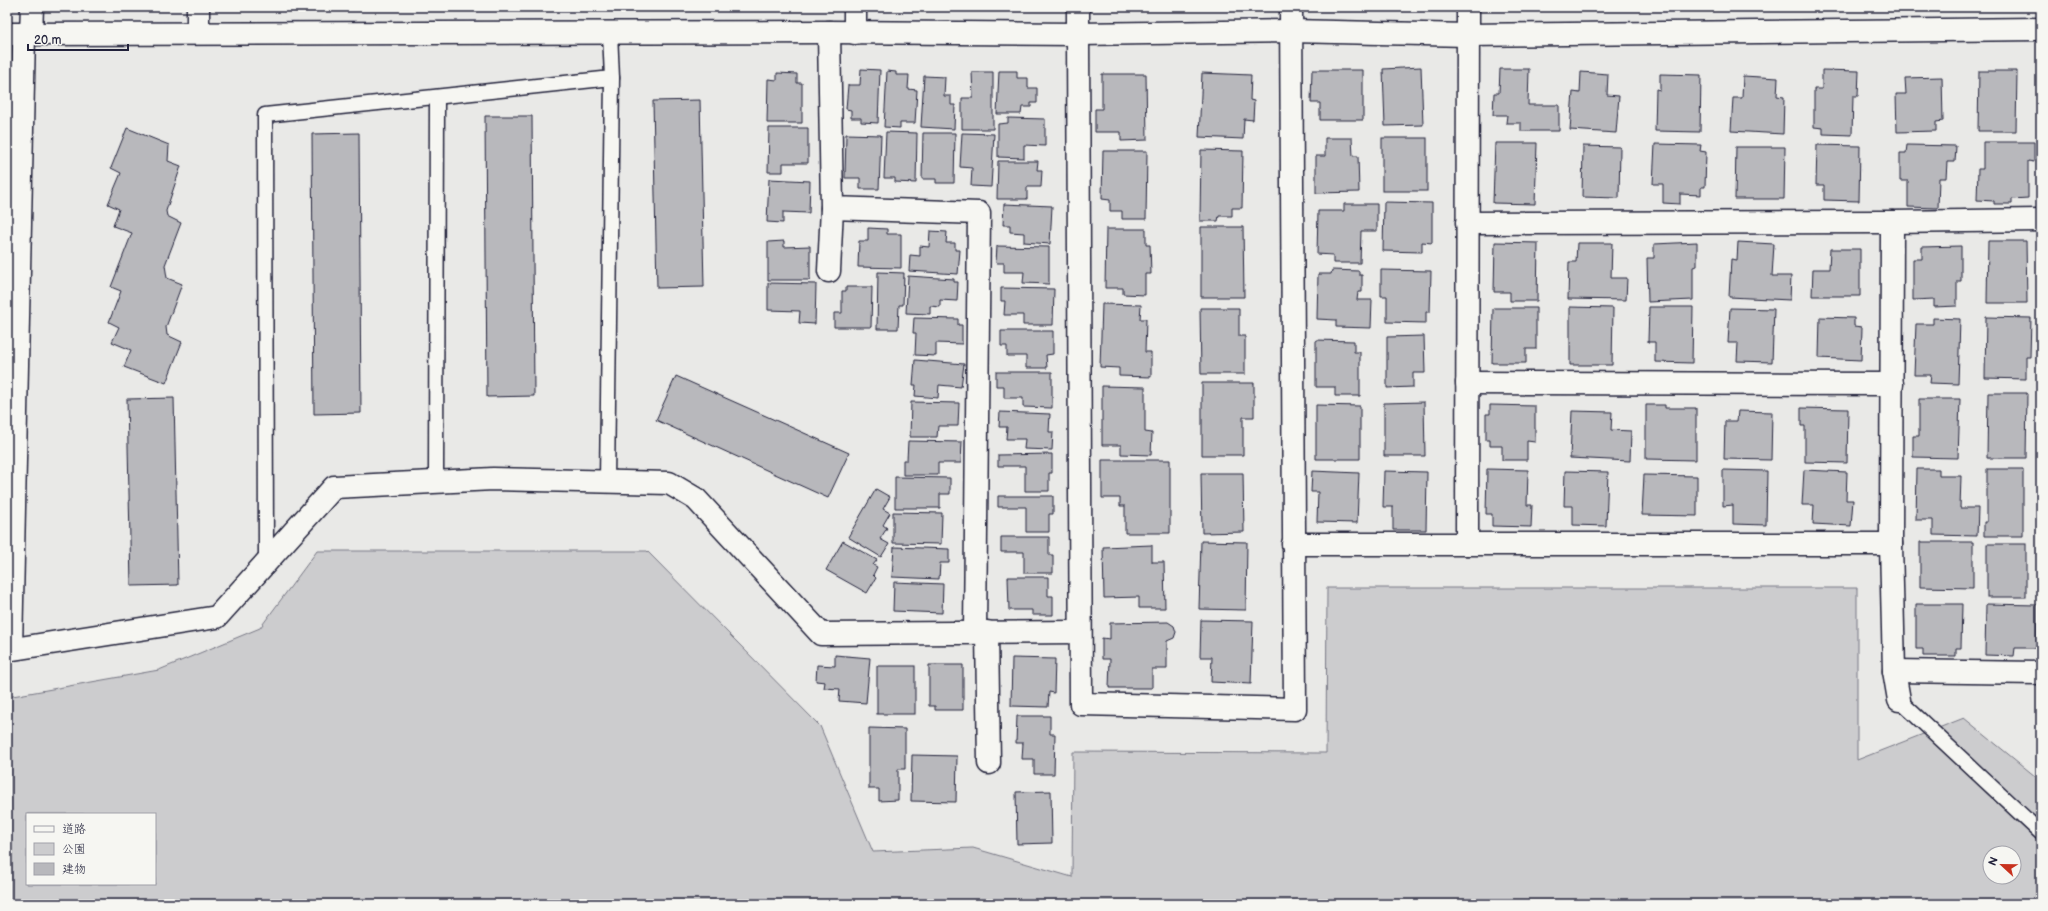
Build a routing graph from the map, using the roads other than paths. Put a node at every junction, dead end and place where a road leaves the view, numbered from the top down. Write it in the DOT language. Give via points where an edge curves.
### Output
graph roads {
  1 [pos="32,7"];
  2 [pos="198,7"];
  3 [pos="854,7"];
  4 [pos="1078,7"];
  5 [pos="1291,7"];
  6 [pos="1468,7"];
  7 [pos="2041,30"];
  8 [pos="1291,31"];
  9 [pos="610,32"];
  10 [pos="829,32"];
  11 [pos="198,33"];
  12 [pos="855,33"];
  13 [pos="21,34"];
  14 [pos="1078,34"];
  15 [pos="1467,35"];
  16 [pos="612,78"];
  17 [pos="15,86"];
  18 [pos="437,97"];
  19 [pos="832,208"];
  20 [pos="2041,220"];
  21 [pos="1892,222"];
  22 [pos="1467,223"];
  23 [pos="829,271"];
  24 [pos="1467,383"];
  25 [pos="1892,384"];
  26 [pos="436,482"];
  27 [pos="607,482"];
  28 [pos="1293,544"];
  29 [pos="1467,544"];
  30 [pos="1891,544"];
  31 [pos="266,561"];
  32 [pos="981,632"];
  33 [pos="1080,632"];
  34 [pos="9,649"];
  35 [pos="1894,671"];
  36 [pos="2041,673"];
  37 [pos="1899,700"];
  38 [pos="989,763"];
  39 [pos="2041,833"];
  1 -- 13 [label="street"];
  2 -- 11 [label="street"];
  3 -- 12 [label="street"];
  4 -- 14 [label="street"];
  5 -- 8 [label="street"];
  6 -- 15 [label="street"];
  7 -- 15 [label="street"];
  8 -- 14 [label="street"];
  8 -- 15 [label="street"];
  8 -- 28 [label="street"];
  9 -- 10 [label="street"];
  9 -- 11 [label="street"];
  9 -- 16 [label="lane"];
  10 -- 12 [label="street"];
  10 -- 19 [label="street"];
  11 -- 13 [label="street"];
  12 -- 14 [label="street"];
  13 -- 17 [label="street"];
  14 -- 33 [label="street"];
  15 -- 22 [label="street"];
  16 -- 18 [label="lane"];
  16 -- 27 [label="lane"];
  17 -- 34 [label="street"];
  18 -- 26 [label="lane"];
  18 -- 31 [label="lane" via="265,115"];
  19 -- 23 [label="street"];
  19 -- 32 [label="street" via="979,214"];
  20 -- 21 [label="street"];
  21 -- 22 [label="street"];
  21 -- 25 [label="street"];
  22 -- 24 [label="street"];
  24 -- 25 [label="street"];
  24 -- 29 [label="street"];
  25 -- 30 [label="street"];
  26 -- 27 [label="street" via="494,479"];
  26 -- 31 [label="street" via="334,487"];
  27 -- 32 [label="street" via="669,483 696,499 821,634"];
  28 -- 29 [label="street"];
  28 -- 33 [label="street" via="1295,709 1080,704"];
  29 -- 30 [label="street"];
  30 -- 35 [label="street"];
  31 -- 34 [label="street" via="217,617"];
  32 -- 33 [label="street"];
  32 -- 38 [label="street"];
  35 -- 36 [label="street"];
  35 -- 37 [label="street"];
  37 -- 39 [label="lane"];
}
